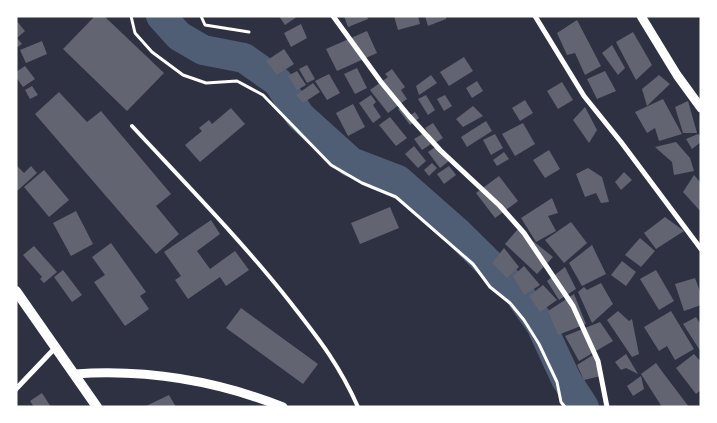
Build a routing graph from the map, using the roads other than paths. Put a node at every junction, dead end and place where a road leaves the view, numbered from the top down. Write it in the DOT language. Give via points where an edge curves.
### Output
graph roads {
  1 [pos="333,16"];
  2 [pos="535,16"];
  3 [pos="641,16"];
  4 [pos="701,108"];
  5 [pos="132,126"];
  6 [pos="701,249"];
  7 [pos="16,291"];
  8 [pos="57,346"];
  9 [pos="75,374"];
  10 [pos="16,389"];
  11 [pos="97,407"];
  12 [pos="282,407"];
  13 [pos="358,407"];
  14 [pos="607,407"];
  1 -- 14 [label="street" via="409,116 524,233 573,306 598,361"];
  2 -- 6 [label="street" via="584,96"];
  3 -- 4 [label="street"];
  5 -- 13 [label="lane" via="278,287 333,356"];
  7 -- 8 [label="main road"];
  8 -- 9 [label="main road"];
  8 -- 10 [label="street"];
  9 -- 11 [label="main road"];
  9 -- 12 [label="street" via="116,372 201,382"];
}
